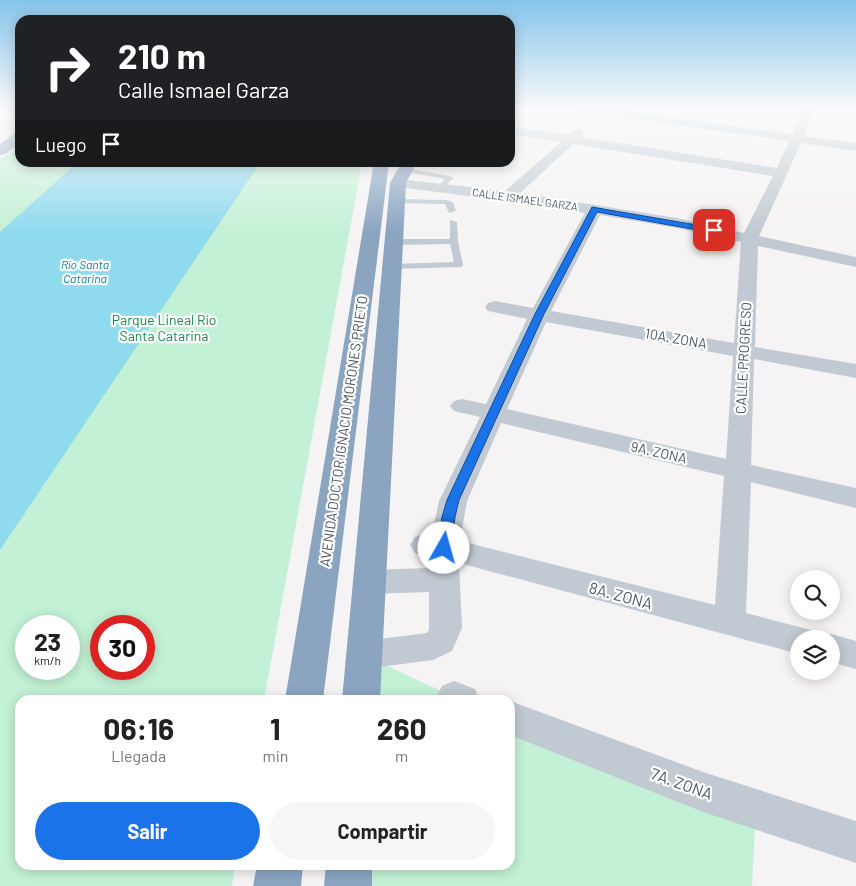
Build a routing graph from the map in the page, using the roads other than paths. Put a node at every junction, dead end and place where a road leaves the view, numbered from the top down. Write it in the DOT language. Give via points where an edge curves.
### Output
graph roads {
  1 [pos="560,149"];
  2 [pos="635,149"];
  3 [pos="792,149"];
  4 [pos="782,173"];
  5 [pos="398,174"];
  6 [pos="508,196"];
  7 [pos="595,209"];
  8 [pos="452,211"];
  9 [pos="453,222"];
  10 [pos="750,238"];
  11 [pos="454,241"];
  12 [pos="392,254"];
  13 [pos="856,262"];
  14 [pos="495,307"];
  15 [pos="539,314"];
  16 [pos="744,350"];
  17 [pos="856,371"];
  18 [pos="462,406"];
  19 [pos="493,413"];
  20 [pos="737,471"];
  21 [pos="856,498"];
  22 [pos="435,547"];
  23 [pos="444,580"];
  24 [pos="369,582"];
  25 [pos="730,621"];
  26 [pos="790,638"];
  27 [pos="840,651"];
  28 [pos="364,655"];
  29 [pos="856,655"];
  30 [pos="305,695"];
  31 [pos="361,695"];
  32 [pos="515,720"];
  33 [pos="856,842"];
  34 [pos="279,870"];
  35 [pos="349,870"];
  36 [pos="277,886"];
  37 [pos="348,886"];
  1 -- 6 [label="street"];
  2 -- 4 [label="street"];
  3 -- 4 [label="street, CALLE PROGRESO"];
  4 -- 10 [label="street, CALLE PROGRESO"];
  5 -- 6 [label="street, CALLE ISMAEL GARZA" via="440,188"];
  5 -- 8 [label="lane" via="450,204"];
  5 -- 12 [label="highway, AVENIDA DOCTOR IGNACIO MORONES PRIETO"];
  5 -- 30 [label="highway, AVENIDA DOCTOR IGNACIO MORONES PRIETO"];
  6 -- 7 [label="street, CALLE ISMAEL GARZA"];
  7 -- 10 [label="street, CALLE ISMAEL GARZA"];
  7 -- 15 [label="street"];
  9 -- 11 [label="lane"];
  10 -- 13 [label="street, CALLE ISMAEL GARZA"];
  10 -- 16 [label="street, CALLE PROGRESO"];
  11 -- 12 [label="lane"];
  11 -- 12 [label="lane" via="458,265"];
  12 -- 24 [label="highway, AVENIDA DOCTOR IGNACIO MORONES PRIETO"];
  14 -- 15 [label="street, 10A. ZONA"];
  15 -- 16 [label="street, 10A. ZONA"];
  15 -- 19 [label="street"];
  16 -- 17 [label="street, 10A. ZONA"];
  16 -- 20 [label="street, CALLE PROGRESO"];
  18 -- 19 [label="street, 9A. ZONA"];
  19 -- 20 [label="street, 9A. ZONA"];
  19 -- 22 [label="street"];
  20 -- 21 [label="street, 9A. ZONA"];
  20 -- 25 [label="street, CALLE PROGRESO"];
  22 -- 23 [label="street"];
  22 -- 25 [label="street, 8A. ZONA"];
  23 -- 24 [label="street"];
  23 -- 28 [label="street" via="446,628 440,643"];
  24 -- 28 [label="highway, AVENIDA DOCTOR IGNACIO MORONES PRIETO"];
  25 -- 26 [label="street, 8A. ZONA"];
  27 -- 29 [label="street"];
  28 -- 31 [label="highway, AVENIDA DOCTOR IGNACIO MORONES PRIETO"];
  32 -- 33 [label="street, 7A. ZONA" via="703,792"];
  34 -- 36 [label="highway"];
  35 -- 37 [label="highway"];
}
